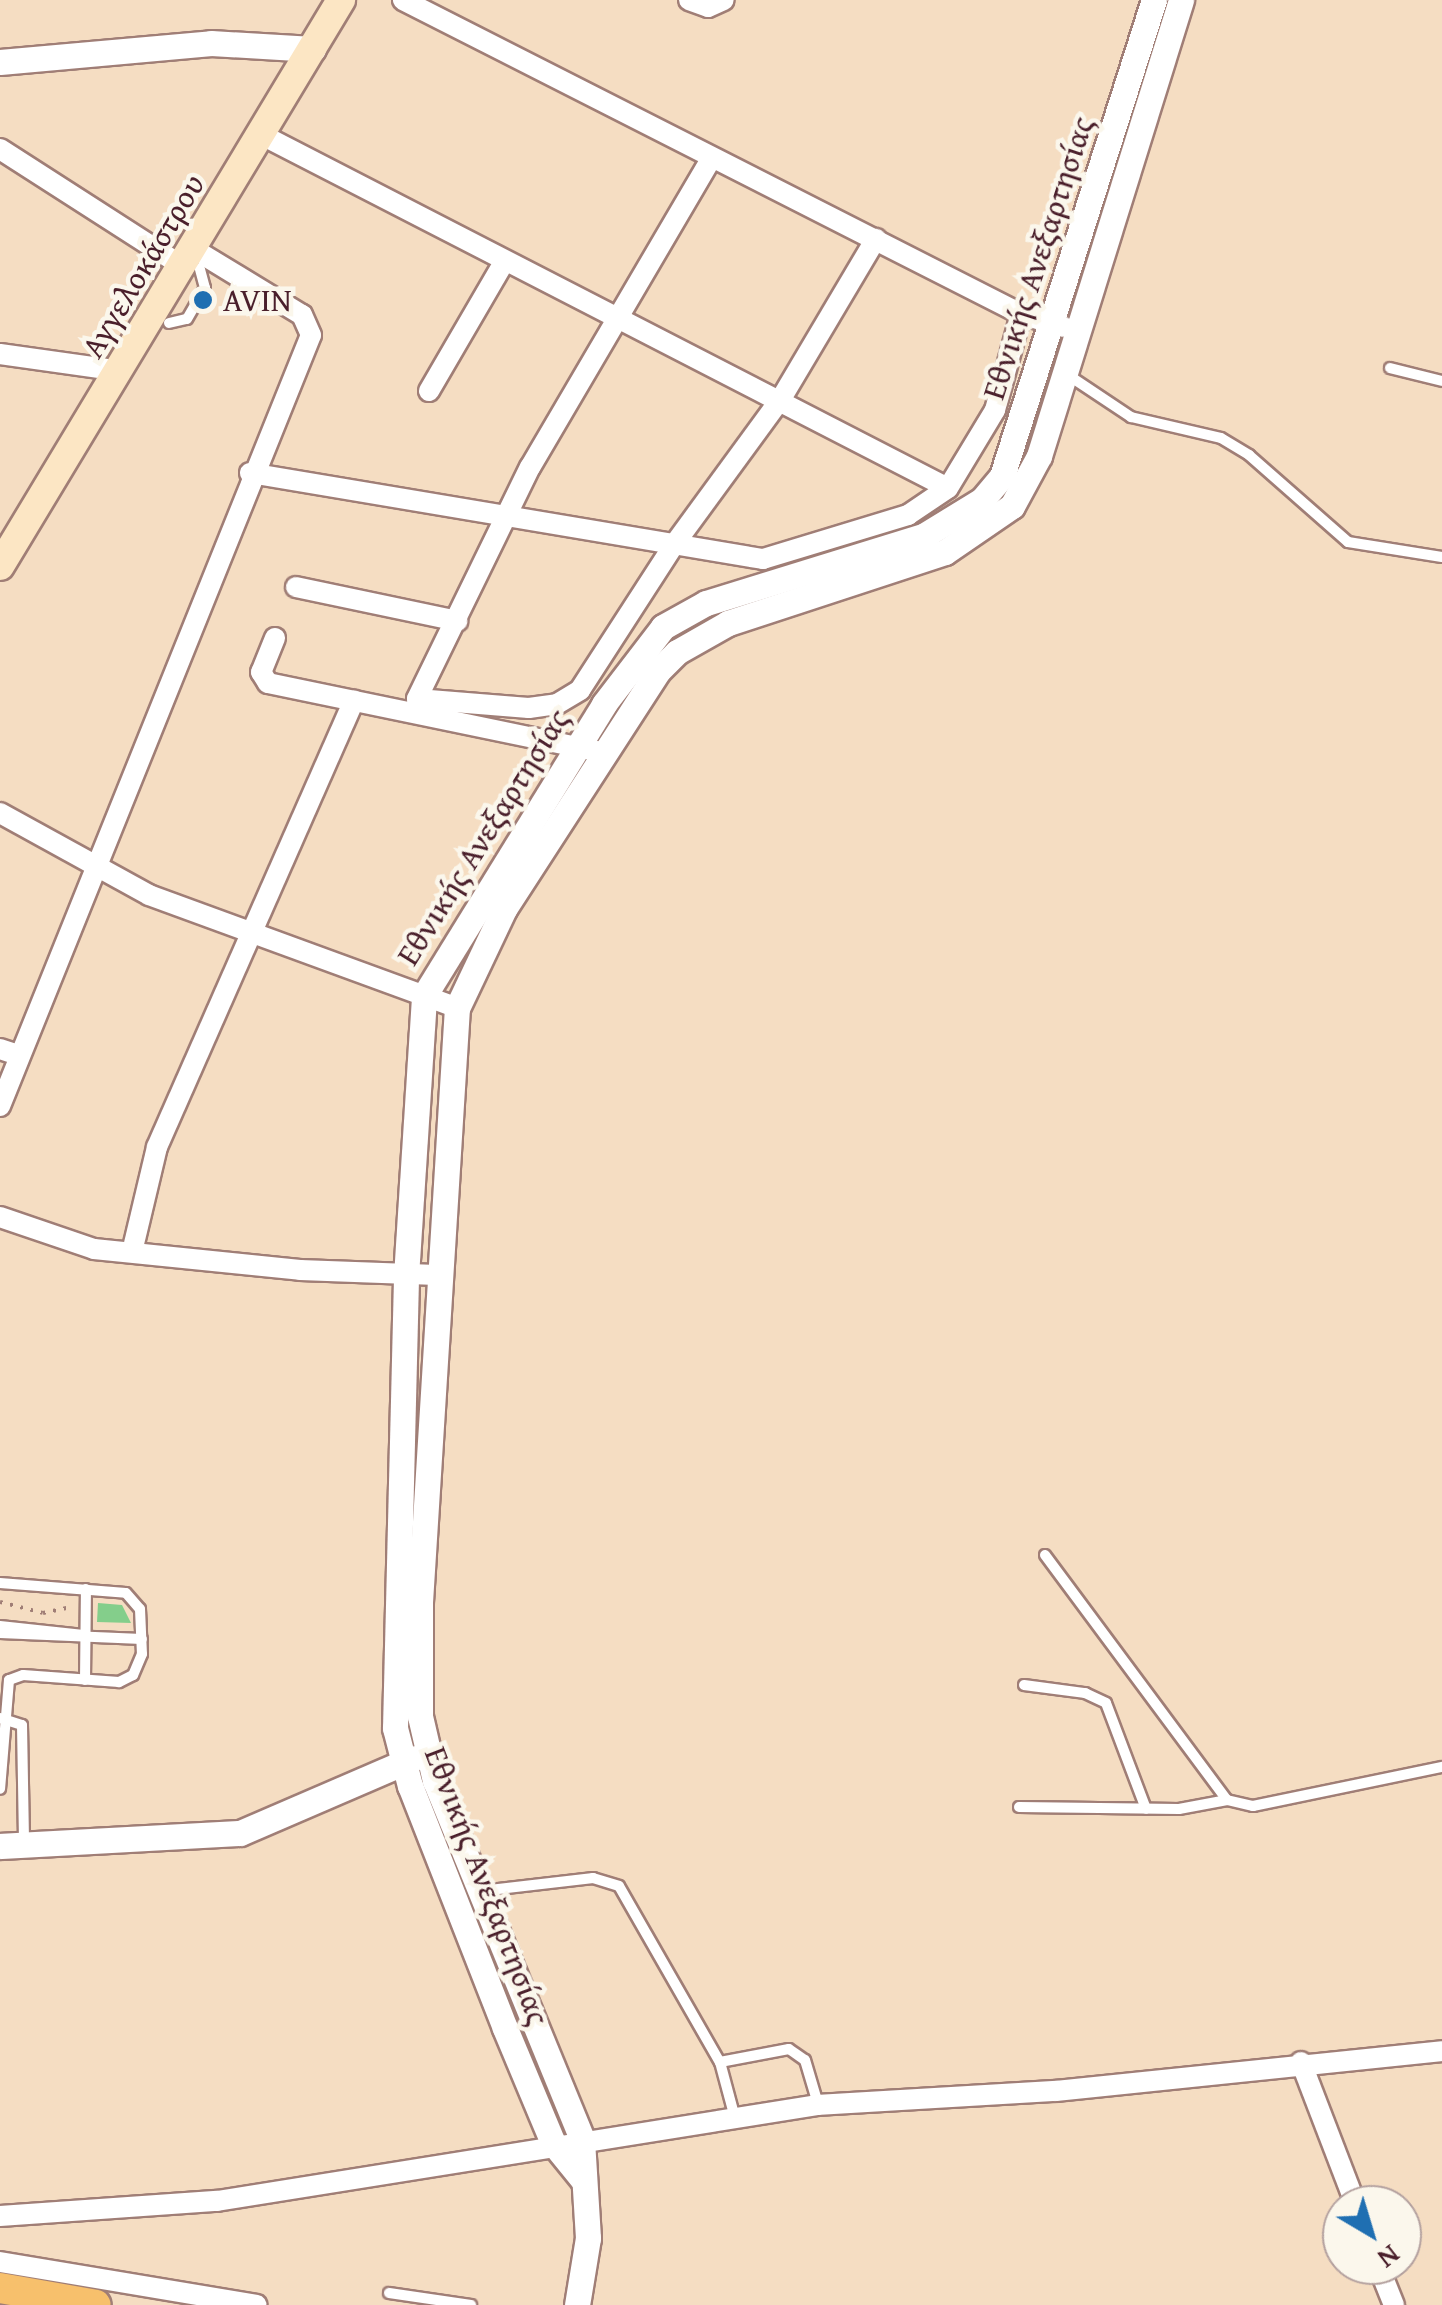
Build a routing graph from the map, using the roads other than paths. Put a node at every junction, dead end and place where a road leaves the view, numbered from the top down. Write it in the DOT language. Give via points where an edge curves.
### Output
graph roads {
  1 [pos="341,0"];
  2 [pos="404,0"];
  3 [pos="690,0"];
  4 [pos="724,0"];
  5 [pos="1154,0"];
  6 [pos="1181,0"];
  7 [pos="312,50"];
  8 [pos="0,62"];
  9 [pos="262,135"];
  10 [pos="0,149"];
  11 [pos="711,159"];
  12 [pos="876,239"];
  13 [pos="193,262"];
  14 [pos="504,262"];
  15 [pos="1021,314"];
  16 [pos="617,316"];
  17 [pos="169,323"];
  18 [pos="1048,323"];
  19 [pos="1074,329"];
  20 [pos="0,354"];
  21 [pos="1390,368"];
  22 [pos="1063,370"];
  23 [pos="120,371"];
  24 [pos="1442,382"];
  25 [pos="428,391"];
  26 [pos="782,397"];
  27 [pos="250,474"];
  28 [pos="948,488"];
  29 [pos="506,514"];
  30 [pos="673,546"];
  31 [pos="1442,557"];
  32 [pos="0,566"];
  33 [pos="296,587"];
  34 [pos="456,620"];
  35 [pos="276,638"];
  36 [pos="354,700"];
  37 [pos="576,747"];
  38 [pos="606,753"];
  39 [pos="0,813"];
  40 [pos="96,866"];
  41 [pos="250,931"];
  42 [pos="424,996"];
  43 [pos="458,1008"];
  44 [pos="10,1052"];
  45 [pos="0,1106"];
  46 [pos="0,1217"];
  47 [pos="132,1252"];
  48 [pos="406,1276"];
  49 [pos="437,1276"];
  50 [pos="1045,1555"];
  51 [pos="0,1584"];
  52 [pos="86,1589"];
  53 [pos="0,1626"];
  54 [pos="0,1633"];
  55 [pos="85,1636"];
  56 [pos="142,1639"];
  57 [pos="84,1680"];
  58 [pos="1024,1685"];
  59 [pos="1,1718"];
  60 [pos="414,1758"];
  61 [pos="0,1764"];
  62 [pos="1442,1767"];
  63 [pos="0,1789"];
  64 [pos="1226,1800"];
  65 [pos="1020,1808"];
  66 [pos="1146,1809"];
  67 [pos="12,1844"];
  68 [pos="481,1891"];
  69 [pos="1442,2051"];
  70 [pos="720,2062"];
  71 [pos="1301,2062"];
  72 [pos="818,2106"];
  73 [pos="736,2118"];
  74 [pos="582,2139"];
  75 [pos="553,2143"];
  76 [pos="582,2180"];
  77 [pos="1348,2185"];
  78 [pos="0,2216"];
  79 [pos="0,2262"];
  80 [pos="0,2288"];
  81 [pos="389,2292"];
  82 [pos="96,2305"];
  83 [pos="256,2305"];
  84 [pos="471,2305"];
  85 [pos="577,2305"];
  1 -- 7 [label="main road, Αγγελοκάστρου"];
  2 -- 11 [label="street"];
  3 -- 4 [label="street" via="708,8"];
  5 -- 18 [label="street, Εθνικής Ανεξαρτησίας"];
  6 -- 19 [label="street, Εθνικής Ανεξαρτησίας"];
  7 -- 8 [label="street" via="211,43"];
  7 -- 9 [label="main road, Αγγελοκάστρου"];
  9 -- 13 [label="main road, Αγγελοκάστρου"];
  9 -- 14 [label="street"];
  10 -- 13 [label="street"];
  11 -- 12 [label="street"];
  11 -- 16 [label="street"];
  12 -- 15 [label="street"];
  12 -- 26 [label="street"];
  13 -- 17 [label="lane" via="206,288 187,319"];
  13 -- 23 [label="main road, Αγγελοκάστρου"];
  13 -- 27 [label="street" via="302,315 311,328"];
  14 -- 16 [label="street"];
  14 -- 25 [label="street"];
  15 -- 18 [label="street"];
  15 -- 28 [label="street" via="995,410"];
  16 -- 26 [label="street"];
  16 -- 29 [label="street"];
  18 -- 19 [label="street"];
  18 -- 37 [label="street, Εθνικής Ανεξαρτησίας" via="1002,476 982,500 925,534 682,614 648,642"];
  19 -- 22 [label="street, Εθνικής Ανεξαρτησίας"];
  20 -- 23 [label="street"];
  21 -- 24 [label="lane"];
  22 -- 31 [label="lane" via="1130,417 1221,438 1249,454 1348,542"];
  22 -- 38 [label="street, Εθνικής Ανεξαρτησίας" via="1028,483 991,526 945,552 698,638 658,670"];
  23 -- 32 [label="main road, Αγγελοκάστρου"];
  26 -- 28 [label="street"];
  26 -- 30 [label="street"];
  27 -- 29 [label="street"];
  27 -- 40 [label="street"];
  28 -- 30 [label="street" via="908,515 764,559"];
  29 -- 30 [label="street"];
  29 -- 34 [label="street"];
  30 -- 34 [label="street" via="580,690 557,704 502,708 417,699"];
  33 -- 34 [label="street"];
  35 -- 36 [label="street" via="261,672 264,681"];
  36 -- 37 [label="street"];
  36 -- 41 [label="street"];
  37 -- 38 [label="street"];
  37 -- 42 [label="street, Εθνικής Ανεξαρτησίας"];
  38 -- 43 [label="street, Εθνικής Ανεξαρτησίας" via="504,910"];
  39 -- 40 [label="street"];
  40 -- 41 [label="street" via="149,895"];
  40 -- 44 [label="street"];
  41 -- 42 [label="street"];
  41 -- 47 [label="street" via="157,1147"];
  42 -- 43 [label="street"];
  42 -- 48 [label="street, Εθνικής Ανεξαρτησίας"];
  43 -- 49 [label="street, Εθνικής Ανεξαρτησίας"];
  44 -- 45 [label="street"];
  46 -- 47 [label="street" via="68,1243"];
  47 -- 48 [label="street"];
  48 -- 49 [label="street"];
  48 -- 60 [label="street, Εθνικής Ανεξαρτησίας" via="392,1696"];
  49 -- 60 [label="street, Εθνικής Ανεξαρτησίας"];
  50 -- 64 [label="lane"];
  51 -- 52 [label="lane"];
  52 -- 55 [label="lane"];
  52 -- 56 [label="lane" via="132,1596"];
  53 -- 55 [label="lane"];
  54 -- 55 [label="lane"];
  55 -- 56 [label="lane"];
  55 -- 57 [label="lane"];
  56 -- 57 [label="lane" via="133,1675 119,1682"];
  57 -- 59 [label="lane" via="13,1678 4,1689"];
  58 -- 66 [label="lane" via="1085,1692 1106,1703"];
  59 -- 61 [label="lane"];
  59 -- 67 [label="lane" via="22,1725"];
  60 -- 67 [label="street" via="240,1833"];
  60 -- 68 [label="street, Εθνικής Ανεξαρτησίας"];
  60 -- 75 [label="street, Εθνικής Ανεξαρτησίας"];
  61 -- 63 [label="lane"];
  62 -- 64 [label="lane" via="1253,1806"];
  64 -- 66 [label="lane"];
  65 -- 66 [label="lane"];
  68 -- 70 [label="lane" via="594,1878 619,1886"];
  68 -- 74 [label="street, Εθνικής Ανεξαρτησίας"];
  69 -- 71 [label="street"];
  70 -- 72 [label="lane" via="789,2049 804,2060"];
  70 -- 73 [label="lane"];
  71 -- 72 [label="street" via="1056,2091"];
  71 -- 77 [label="street"];
  72 -- 73 [label="street"];
  73 -- 74 [label="street"];
  74 -- 75 [label="street"];
  74 -- 76 [label="street, Εθνικής Ανεξαρτησίας"];
  75 -- 76 [label="street, Εθνικής Ανεξαρτησίας"];
  75 -- 78 [label="street" via="217,2201"];
  76 -- 85 [label="street, Εθνικής Ανεξαρτησίας" via="588,2238"];
  79 -- 83 [label="street"];
  80 -- 82 [label="main road"];
  81 -- 84 [label="lane"];
}
